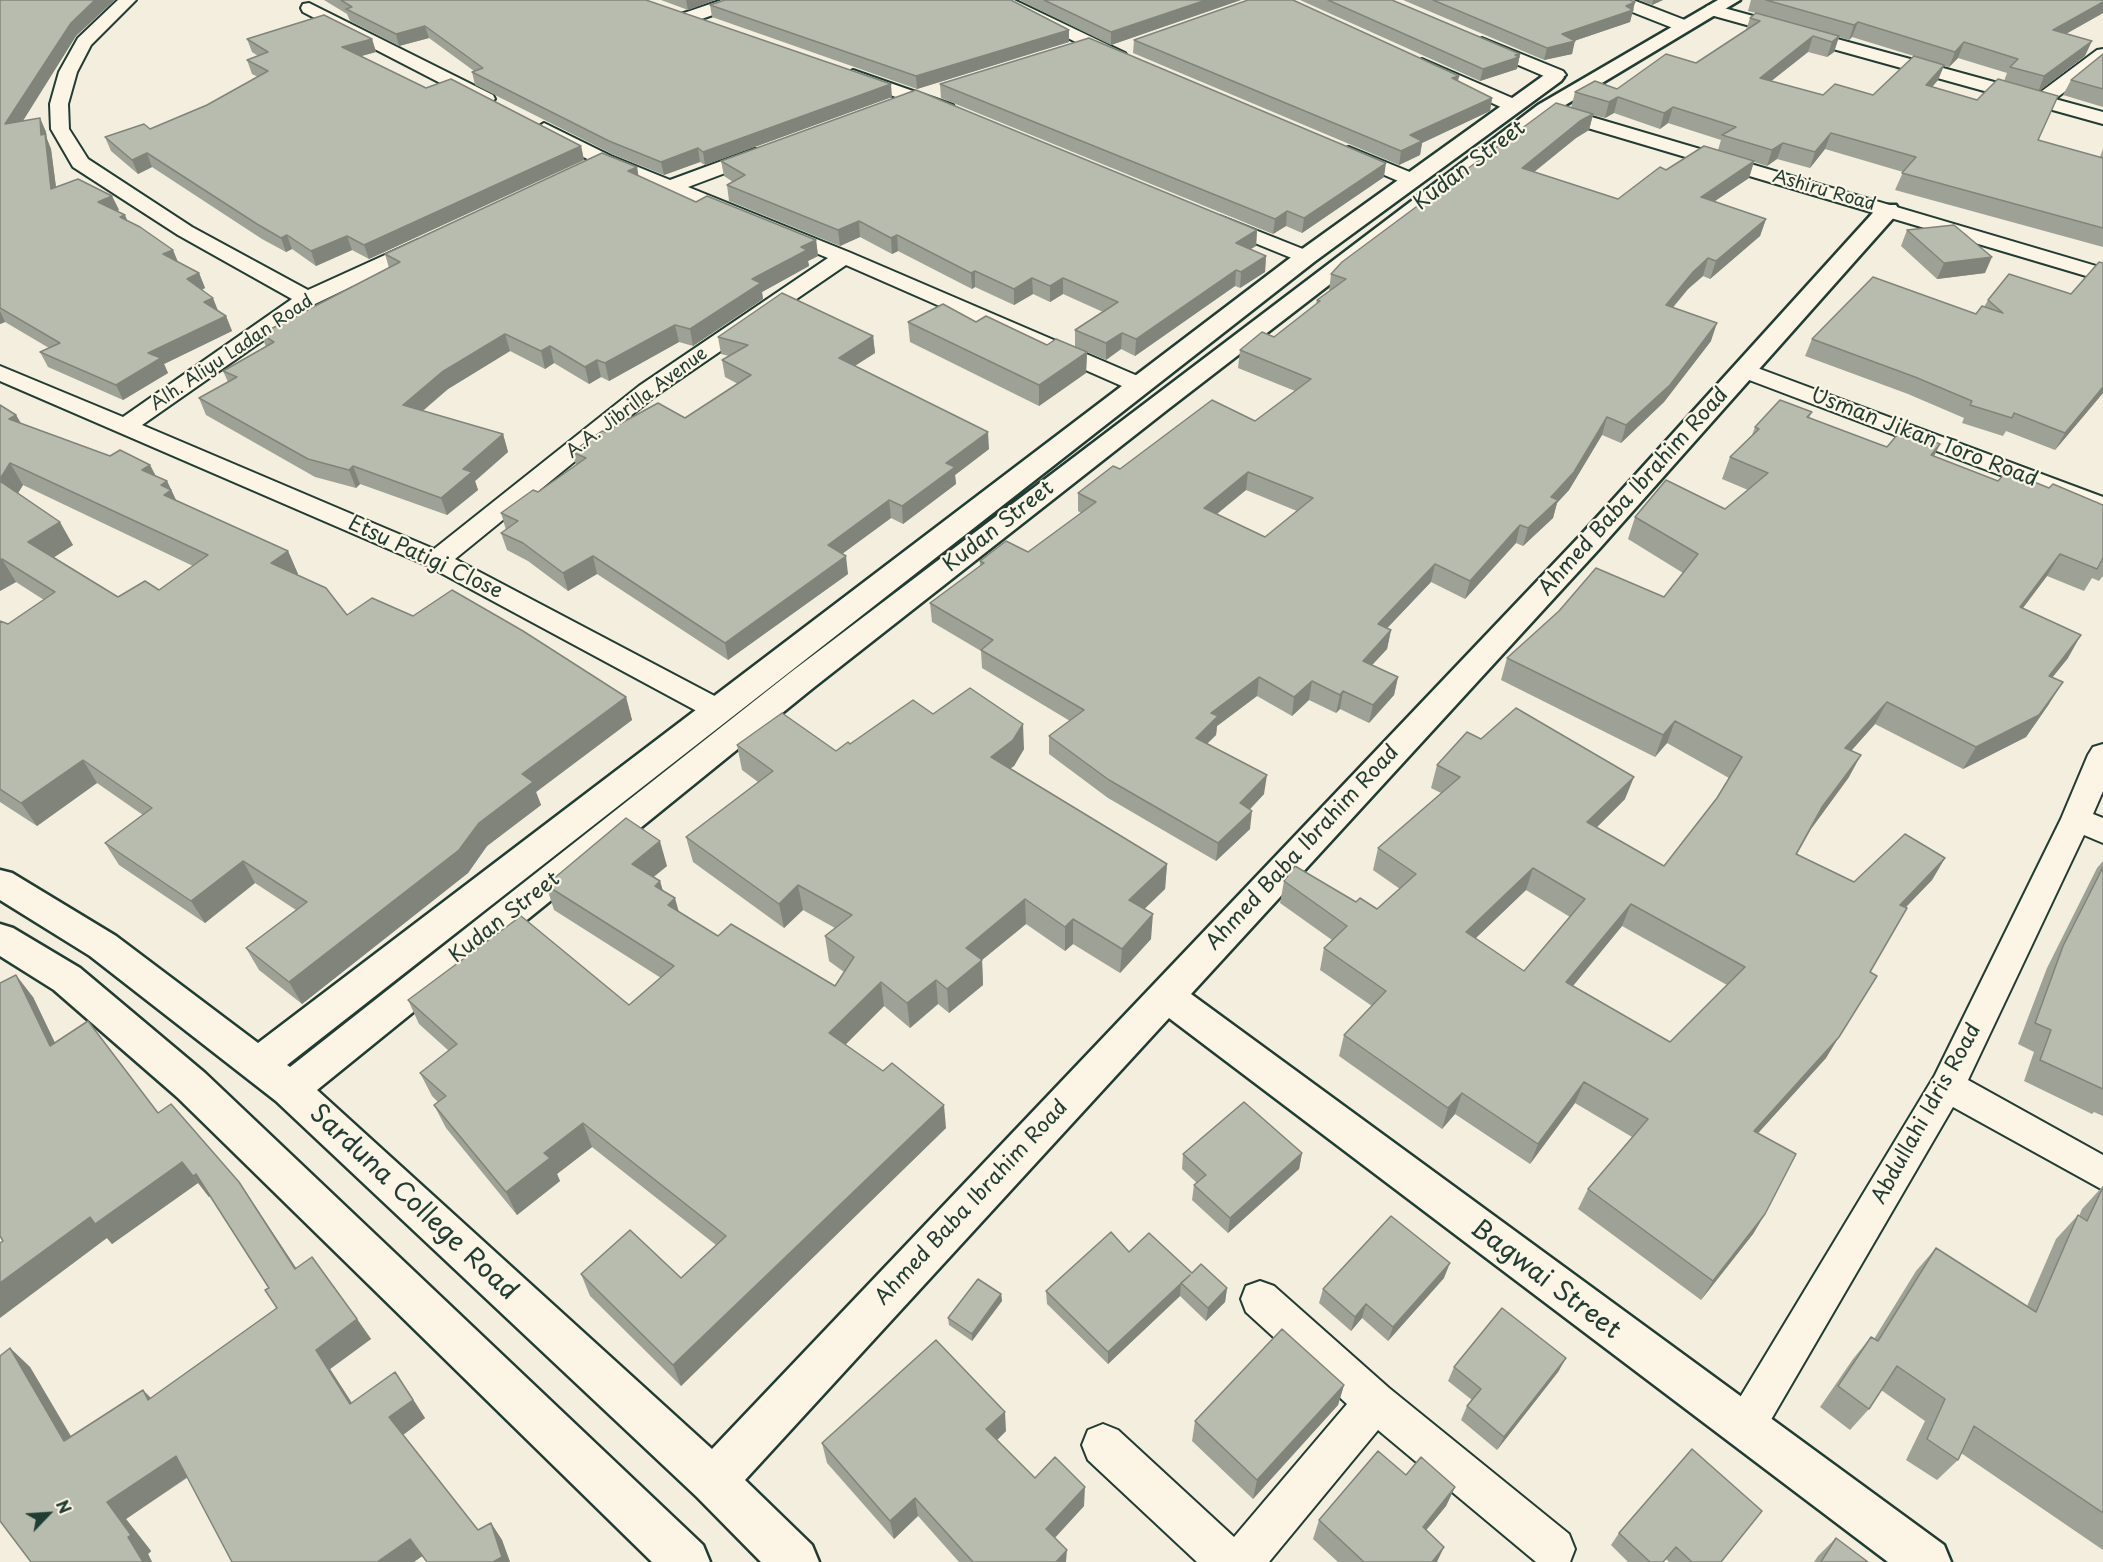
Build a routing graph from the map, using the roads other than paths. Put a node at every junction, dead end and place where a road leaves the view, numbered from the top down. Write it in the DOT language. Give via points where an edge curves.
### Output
graph roads {
  1 [pos="128,0"];
  2 [pos="738,0"];
  3 [pos="1001,0"];
  4 [pos="1618,0"];
  5 [pos="1714,3"];
  6 [pos="309,8"];
  7 [pos="667,10"];
  8 [pos="687,18"];
  9 [pos="1674,22"];
  10 [pos="721,29"];
  11 [pos="1470,38"];
  12 [pos="1090,44"];
  13 [pos="1068,51"];
  14 [pos="1131,53"];
  15 [pos="2103,54"];
  16 [pos="1407,57"];
  17 [pos="832,67"];
  18 [pos="1557,75"];
  19 [pos="950,87"];
  20 [pos="917,97"];
  21 [pos="2040,102"];
  22 [pos="498,105"];
  23 [pos="1512,105"];
  24 [pos="885,109"];
  25 [pos="1545,109"];
  26 [pos="960,115"];
  27 [pos="2103,118"];
  28 [pos="530,122"];
  29 [pos="1335,147"];
  30 [pos="776,148"];
  31 [pos="604,160"];
  32 [pos="582,170"];
  33 [pos="1410,179"];
  34 [pos="668,186"];
  35 [pos="1888,210"];
  36 [pos="1198,213"];
  37 [pos="445,235"];
  38 [pos="844,257"];
  39 [pos="1306,257"];
  40 [pos="2103,275"];
  41 [pos="307,299"];
  42 [pos="1744,370"];
  43 [pos="0,373"];
  44 [pos="1139,385"];
  45 [pos="124,427"];
  46 [pos="2103,506"];
  47 [pos="437,560"];
  48 [pos="716,709"];
  49 [pos="2103,755"];
  50 [pos="2089,825"];
  51 [pos="0,883"];
  52 [pos="0,938"];
  53 [pos="1165,995"];
  54 [pos="274,1077"];
  55 [pos="1947,1086"];
  56 [pos="2103,1174"];
  57 [pos="1260,1299"];
  58 [pos="1375,1401"];
  59 [pos="1744,1428"];
  60 [pos="1103,1444"];
  61 [pos="713,1481"];
  62 [pos="1554,1549"];
  63 [pos="686,1562"];
  64 [pos="795,1562"];
  65 [pos="1230,1562"];
  66 [pos="1241,1562"];
  67 [pos="1927,1562"];
  1 -- 41 [label="street" via="84,42 68,72 59,104 60,129 80,163 185,231"];
  2 -- 8 [label="street"];
  3 -- 12 [label="street"];
  4 -- 9 [label="street"];
  5 -- 9 [label="street, Kudan Street"];
  5 -- 21 [label="street"];
  6 -- 22 [label="street"];
  7 -- 8 [label="street"];
  8 -- 10 [label="street"];
  9 -- 18 [label="street"];
  9 -- 25 [label="street, Kudan Street"];
  11 -- 18 [label="street"];
  12 -- 13 [label="street"];
  12 -- 14 [label="street" via="1110,52"];
  15 -- 21 [label="street"];
  16 -- 23 [label="street"];
  17 -- 20 [label="street"];
  18 -- 23 [label="street"];
  19 -- 20 [label="street"];
  20 -- 24 [label="street"];
  20 -- 26 [label="street"];
  21 -- 27 [label="street"];
  23 -- 33 [label="street"];
  25 -- 35 [label="street, Ashiru Road"];
  25 -- 54 [label="street, Kudan Street" via="812,673"];
  28 -- 31 [label="street"];
  29 -- 33 [label="street"];
  30 -- 34 [label="street"];
  31 -- 32 [label="street"];
  31 -- 34 [label="street"];
  33 -- 39 [label="street"];
  34 -- 38 [label="street"];
  35 -- 40 [label="street, Ashiru Road"];
  35 -- 42 [label="street, Ahmed Baba Ibrahim Road"];
  36 -- 39 [label="street"];
  37 -- 41 [label="street, Alh. Aliyu Ladan Road"];
  38 -- 44 [label="street"];
  38 -- 47 [label="street, A.A. Jibrilla Avenue" via="647,391"];
  39 -- 44 [label="street"];
  41 -- 45 [label="street, Alh. Aliyu Ladan Road"];
  42 -- 46 [label="street, Usman Jikan Toro Road"];
  42 -- 53 [label="street, Ahmed Baba Ibrahim Road" via="1582,551"];
  43 -- 45 [label="street, Etsu Patigi Close"];
  44 -- 48 [label="street"];
  45 -- 47 [label="street, Etsu Patigi Close"];
  47 -- 48 [label="street, Etsu Patigi Close"];
  48 -- 54 [label="street"];
  49 -- 50 [label="street, Abdullahi Idris Road"];
  50 -- 55 [label="street, Abdullahi Idris Road"];
  51 -- 54 [label="street, Sarduna College Road" via="103,946"];
  52 -- 63 [label="street" via="66,979 191,1085"];
  53 -- 59 [label="street, Bagwai Street"];
  53 -- 61 [label="street, Ahmed Baba Ibrahim Road"];
  54 -- 61 [label="street, Sarduna College Road"];
  55 -- 56 [label="street"];
  55 -- 59 [label="street, Abdullahi Idris Road"];
  57 -- 58 [label="street"];
  58 -- 62 [label="street"];
  58 -- 66 [label="street"];
  59 -- 67 [label="street, Bagwai Street"];
  60 -- 65 [label="street"];
  61 -- 64 [label="street, Sarduna College Road"];
}
